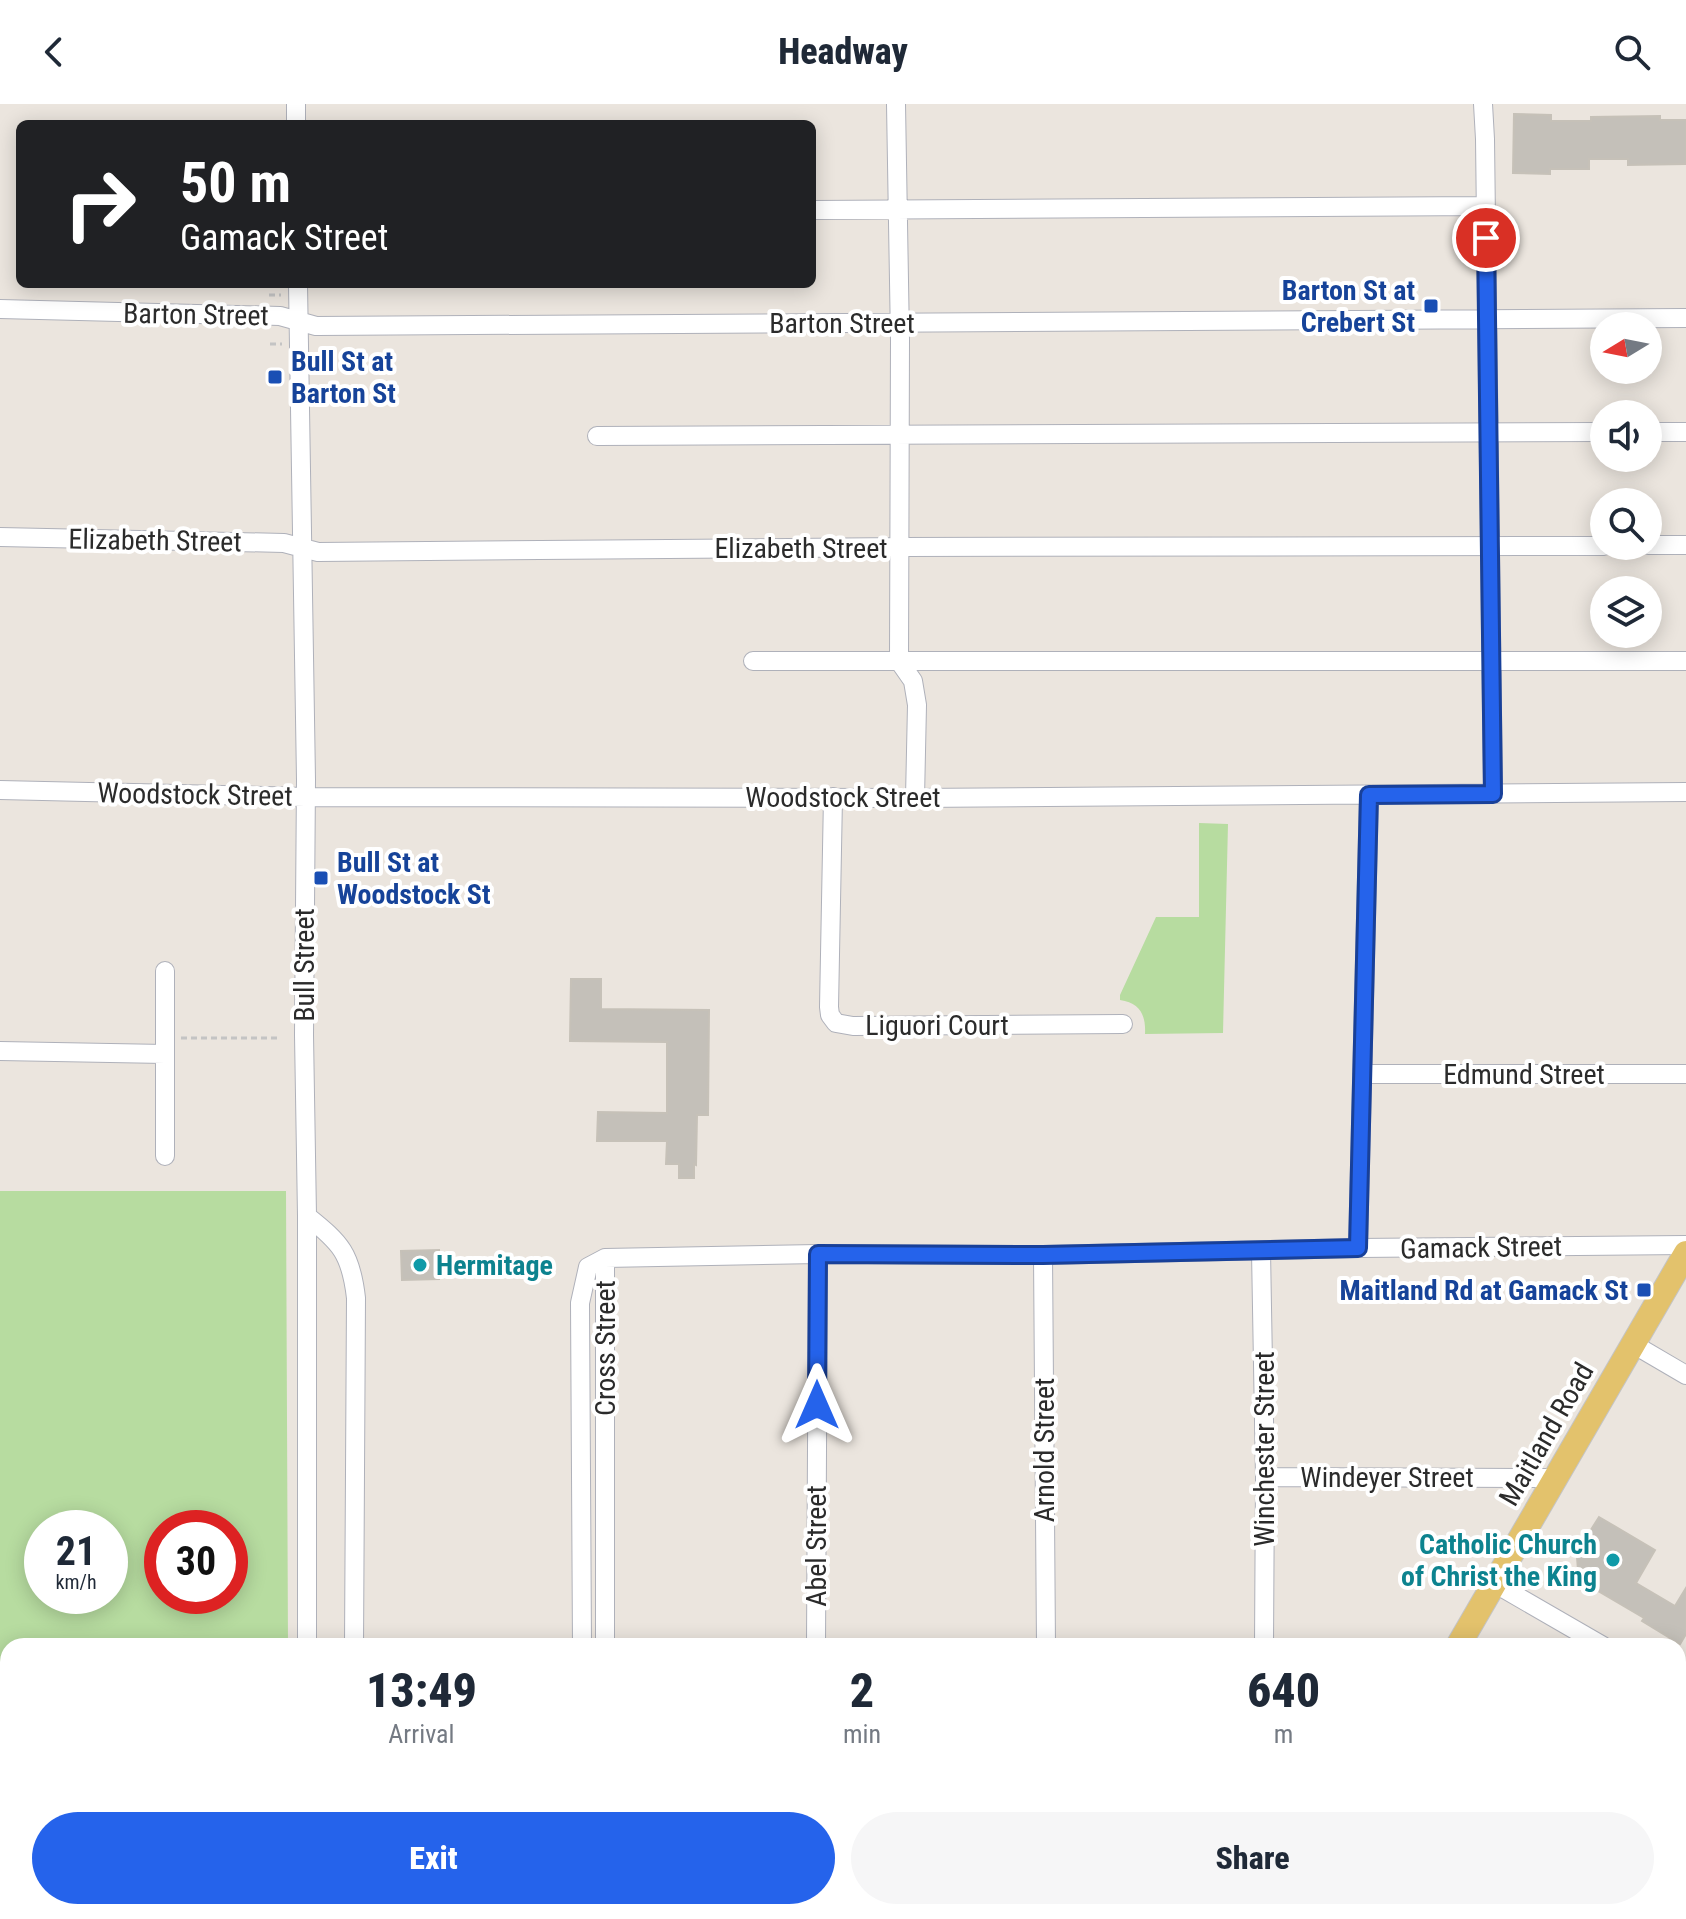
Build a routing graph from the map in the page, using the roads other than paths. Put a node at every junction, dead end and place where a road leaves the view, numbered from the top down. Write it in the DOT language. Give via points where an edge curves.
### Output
graph roads {
  1 [pos="896,104"];
  2 [pos="1483,104"];
  3 [pos="1485,206"];
  4 [pos="816,210"];
  5 [pos="897,210"];
  6 [pos="298,288"];
  7 [pos="0,309"];
  8 [pos="1686,318"];
  9 [pos="1487,319"];
  10 [pos="298,321"];
  11 [pos="899,322"];
  12 [pos="1488,432"];
  13 [pos="1590,432"];
  14 [pos="1662,432"];
  15 [pos="1686,432"];
  16 [pos="899,434"];
  17 [pos="597,436"];
  18 [pos="0,537"];
  19 [pos="1662,545"];
  20 [pos="1686,545"];
  21 [pos="1490,546"];
  22 [pos="1590,546"];
  23 [pos="900,547"];
  24 [pos="302,548"];
  25 [pos="753,661"];
  26 [pos="899,661"];
  27 [pos="1686,661"];
  28 [pos="1491,662"];
  29 [pos="0,790"];
  30 [pos="1686,792"];
  31 [pos="1493,794"];
  32 [pos="1369,795"];
  33 [pos="305,797"];
  34 [pos="833,797"];
  35 [pos="915,798"];
  36 [pos="165,971"];
  37 [pos="1123,1024"];
  38 [pos="0,1051"];
  39 [pos="165,1054"];
  40 [pos="1362,1074"];
  41 [pos="1686,1074"];
  42 [pos="165,1156"];
  43 [pos="307,1216"];
  44 [pos="1686,1245"];
  45 [pos="1358,1248"];
  46 [pos="1261,1251"];
  47 [pos="1686,1253"];
  48 [pos="818,1254"];
  49 [pos="1043,1255"];
  50 [pos="605,1258"];
  51 [pos="1633,1344"];
  52 [pos="1686,1375"];
  53 [pos="1265,1477"];
  54 [pos="1557,1478"];
  55 [pos="1494,1583"];
  56 [pos="307,1638"];
  57 [pos="354,1638"];
  58 [pos="582,1638"];
  59 [pos="605,1638"];
  60 [pos="816,1638"];
  61 [pos="1046,1638"];
  62 [pos="1264,1638"];
  63 [pos="1463,1638"];
  64 [pos="1589,1638"];
  1 -- 5 [label="street"];
  2 -- 3 [label="street"];
  3 -- 5 [label="street"];
  3 -- 9 [label="street"];
  4 -- 5 [label="street"];
  5 -- 11 [label="street"];
  6 -- 10 [label="street, Bull Street"];
  7 -- 10 [label="street, Barton Street" via="270,315"];
  8 -- 9 [label="street, Barton Street"];
  9 -- 11 [label="street, Barton Street"];
  9 -- 12 [label="street"];
  10 -- 11 [label="street, Barton Street" via="316,326"];
  10 -- 24 [label="street, Bull Street"];
  11 -- 16 [label="street"];
  12 -- 13 [label="street"];
  12 -- 16 [label="street"];
  12 -- 21 [label="street"];
  14 -- 15 [label="street"];
  16 -- 17 [label="street"];
  16 -- 23 [label="street"];
  18 -- 24 [label="street, Elizabeth Street" via="279,542"];
  19 -- 20 [label="street"];
  21 -- 22 [label="street, Elizabeth Street"];
  21 -- 23 [label="street, Elizabeth Street"];
  21 -- 28 [label="street"];
  23 -- 24 [label="street, Elizabeth Street" via="324,552"];
  23 -- 26 [label="street"];
  24 -- 33 [label="street, Bull Street"];
  25 -- 26 [label="street"];
  26 -- 28 [label="street"];
  26 -- 35 [label="street" via="913,681 917,705"];
  27 -- 28 [label="street"];
  28 -- 31 [label="street"];
  29 -- 33 [label="street, Woodstock Street"];
  30 -- 31 [label="street, Woodstock Street"];
  31 -- 32 [label="street, Woodstock Street"];
  32 -- 35 [label="street, Woodstock Street"];
  32 -- 40 [label="street"];
  33 -- 34 [label="street, Woodstock Street"];
  33 -- 43 [label="street, Bull Street"];
  34 -- 35 [label="street, Woodstock Street"];
  34 -- 37 [label="street, Liguori Court" via="829,1007 836,1023"];
  36 -- 39 [label="street"];
  38 -- 39 [label="street"];
  39 -- 42 [label="street"];
  40 -- 41 [label="street, Edmund Street"];
  40 -- 45 [label="street"];
  43 -- 56 [label="street, Bull Street"];
  43 -- 57 [label="street" via="344,1251 356,1298"];
  44 -- 45 [label="street, Gamack Street"];
  45 -- 46 [label="street, Gamack Street"];
  46 -- 49 [label="street, Gamack Street"];
  46 -- 53 [label="street, Winchester Street"];
  47 -- 51 [label="main road, Maitland Road"];
  48 -- 49 [label="street, Gamack Street"];
  48 -- 50 [label="street, Gamack Street"];
  48 -- 60 [label="street, Abel Street"];
  49 -- 61 [label="street, Arnold Street"];
  50 -- 58 [label="street, Cross Street" via="588,1267 580,1303"];
  50 -- 59 [label="street, Cross Street"];
  51 -- 52 [label="street"];
  51 -- 54 [label="main road, Maitland Road"];
  53 -- 54 [label="street, Windeyer Street"];
  53 -- 62 [label="street, Winchester Street"];
  54 -- 55 [label="main road, Maitland Road"];
  55 -- 63 [label="main road, Maitland Road"];
  55 -- 64 [label="street"];
}
